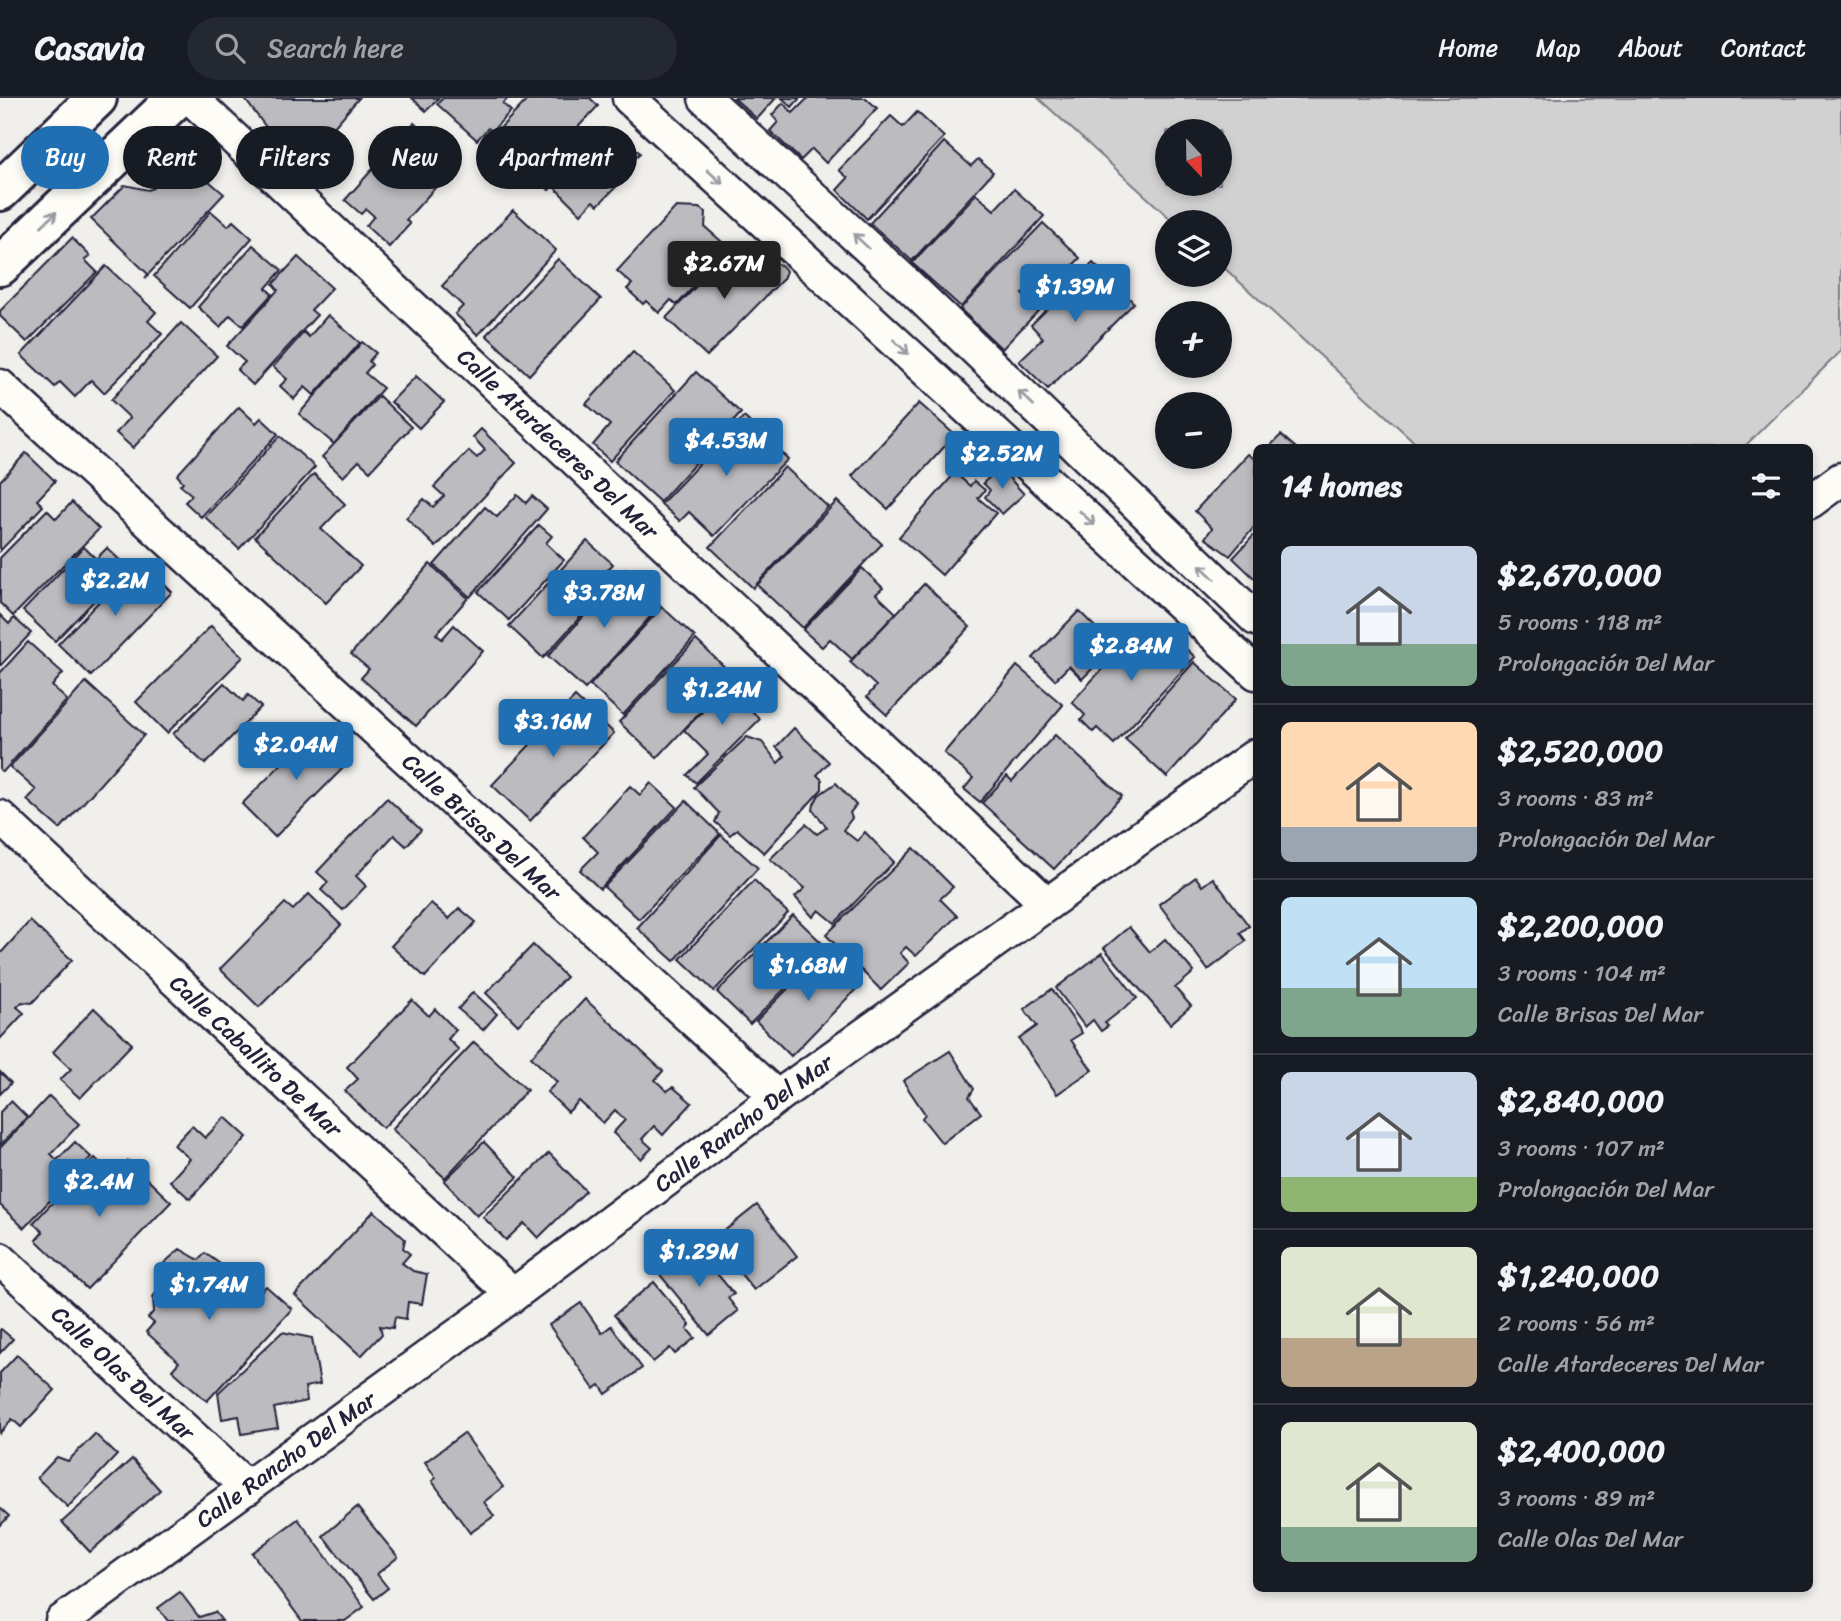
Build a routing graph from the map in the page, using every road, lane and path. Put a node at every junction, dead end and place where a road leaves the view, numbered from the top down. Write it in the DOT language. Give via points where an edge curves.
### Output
graph roads {
  1 [pos="97,98"];
  2 [pos="177,98"];
  3 [pos="191,98"];
  4 [pos="629,98"];
  5 [pos="705,98"];
  6 [pos="0,191"];
  7 [pos="0,266"];
  8 [pos="901,278"];
  9 [pos="866,314"];
  10 [pos="0,386"];
  11 [pos="1841,480"];
  12 [pos="1813,500"];
  13 [pos="1253,617"];
  14 [pos="1253,670"];
  15 [pos="1253,757"];
  16 [pos="0,817"];
  17 [pos="1047,904"];
  18 [pos="777,1097"];
  19 [pos="0,1259"];
  20 [pos="513,1295"];
  21 [pos="248,1488"];
  22 [pos="62,1621"];
  1 -- 6 [label="street"];
  7 -- 2 [label="street, one-way"];
  3 -- 17 [label="street, Calle Atardeceres Del Mar"];
  4 -- 9 [label="street, one-way"];
  8 -- 5 [label="street, one-way"];
  8 -- 9 [label="street"];
  13 -- 8 [label="street, one-way"];
  9 -- 14 [label="street, one-way"];
  10 -- 18 [label="street, Calle Brisas Del Mar"];
  11 -- 12 [label="street"];
  15 -- 17 [label="street, Calle Rancho Del Mar"];
  16 -- 20 [label="street, Calle Caballito De Mar"];
  17 -- 18 [label="street, Calle Rancho Del Mar"];
  18 -- 20 [label="street, Calle Rancho Del Mar"];
  19 -- 21 [label="street, Calle Olas Del Mar"];
  20 -- 21 [label="street, Calle Rancho Del Mar"];
  21 -- 22 [label="street, Calle Rancho Del Mar"];
}
